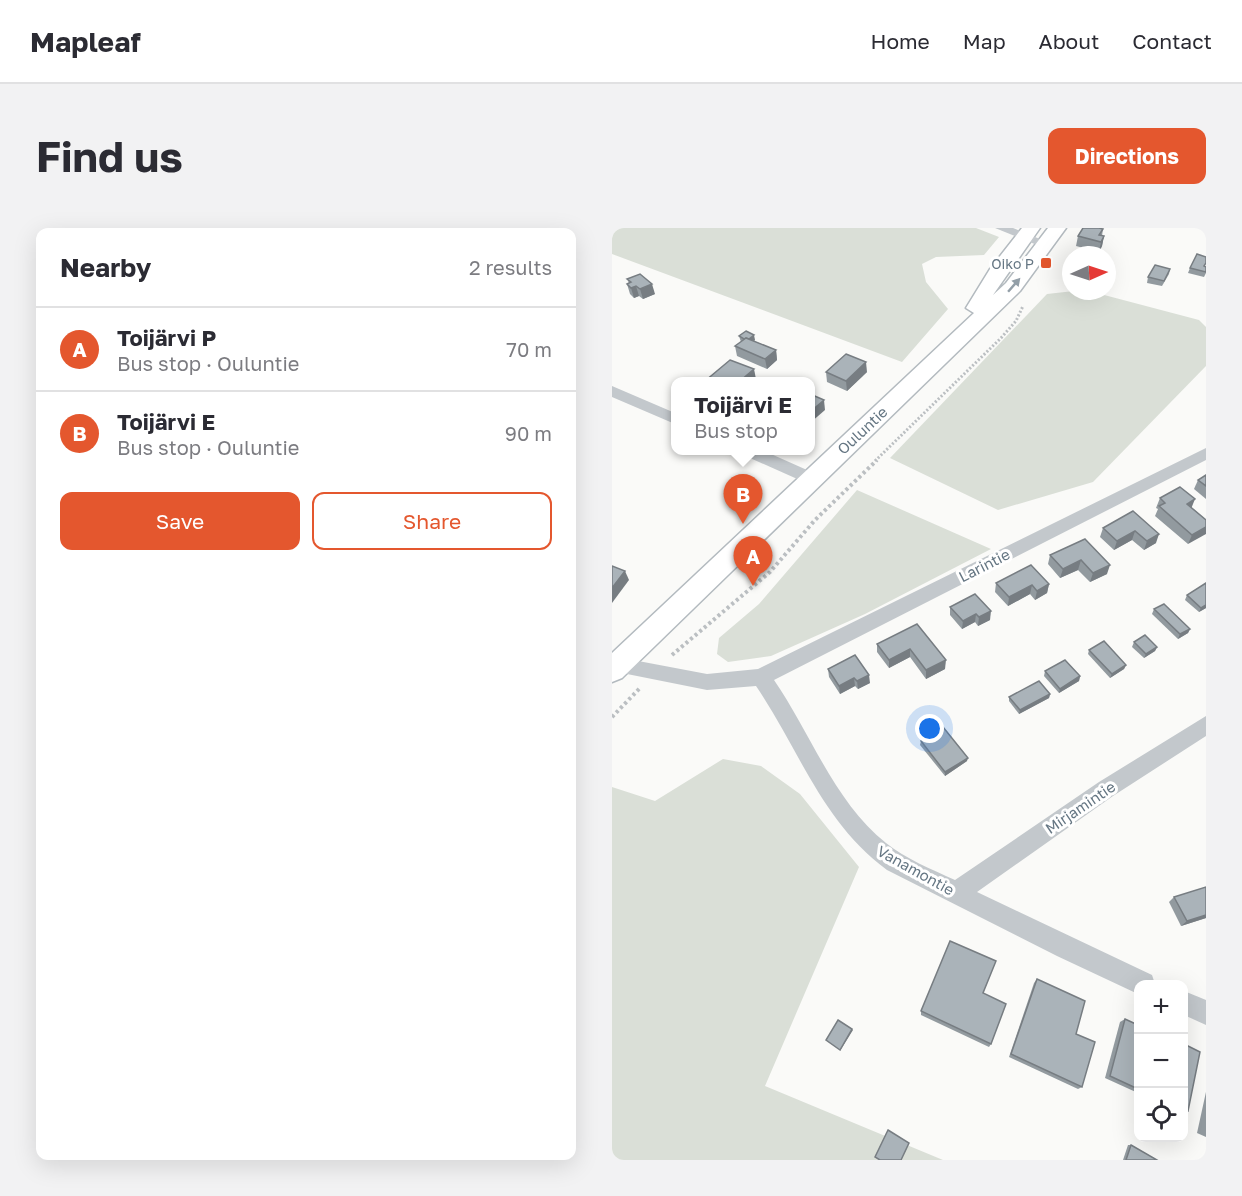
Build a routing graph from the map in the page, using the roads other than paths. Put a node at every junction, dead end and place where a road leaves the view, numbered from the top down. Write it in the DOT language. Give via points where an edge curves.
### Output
graph roads {
  1 [pos="1001,228"];
  2 [pos="1027,232"];
  3 [pos="1051,236"];
  4 [pos="956,340"];
  5 [pos="612,391"];
  6 [pos="671,417"];
  7 [pos="1206,453"];
  8 [pos="758,455"];
  9 [pos="810,478"];
  10 [pos="614,666"];
  11 [pos="761,677"];
  12 [pos="1206,725"];
  13 [pos="957,892"];
  14 [pos="1134,980"];
  15 [pos="1188,1005"];
  16 [pos="1206,1013"];
  1 -- 2 [label="street"];
  2 -- 3 [label="street"];
  2 -- 4 [label="main road, Ouluntie"];
  4 -- 3 [label="main road, Ouluntie, one-way" via="1013,287"];
  4 -- 9 [label="main road, Ouluntie"];
  5 -- 6 [label="street"];
  7 -- 11 [label="street, Larintie"];
  8 -- 9 [label="street"];
  9 -- 10 [label="main road, Ouluntie"];
  10 -- 11 [label="street" via="707,682"];
  11 -- 13 [label="street, Vanamontie" via="797,733 828,794 861,836 895,862"];
  12 -- 13 [label="street, Mirjamintie"];
  13 -- 14 [label="street, Vanamontie"];
  15 -- 16 [label="street"];
}
